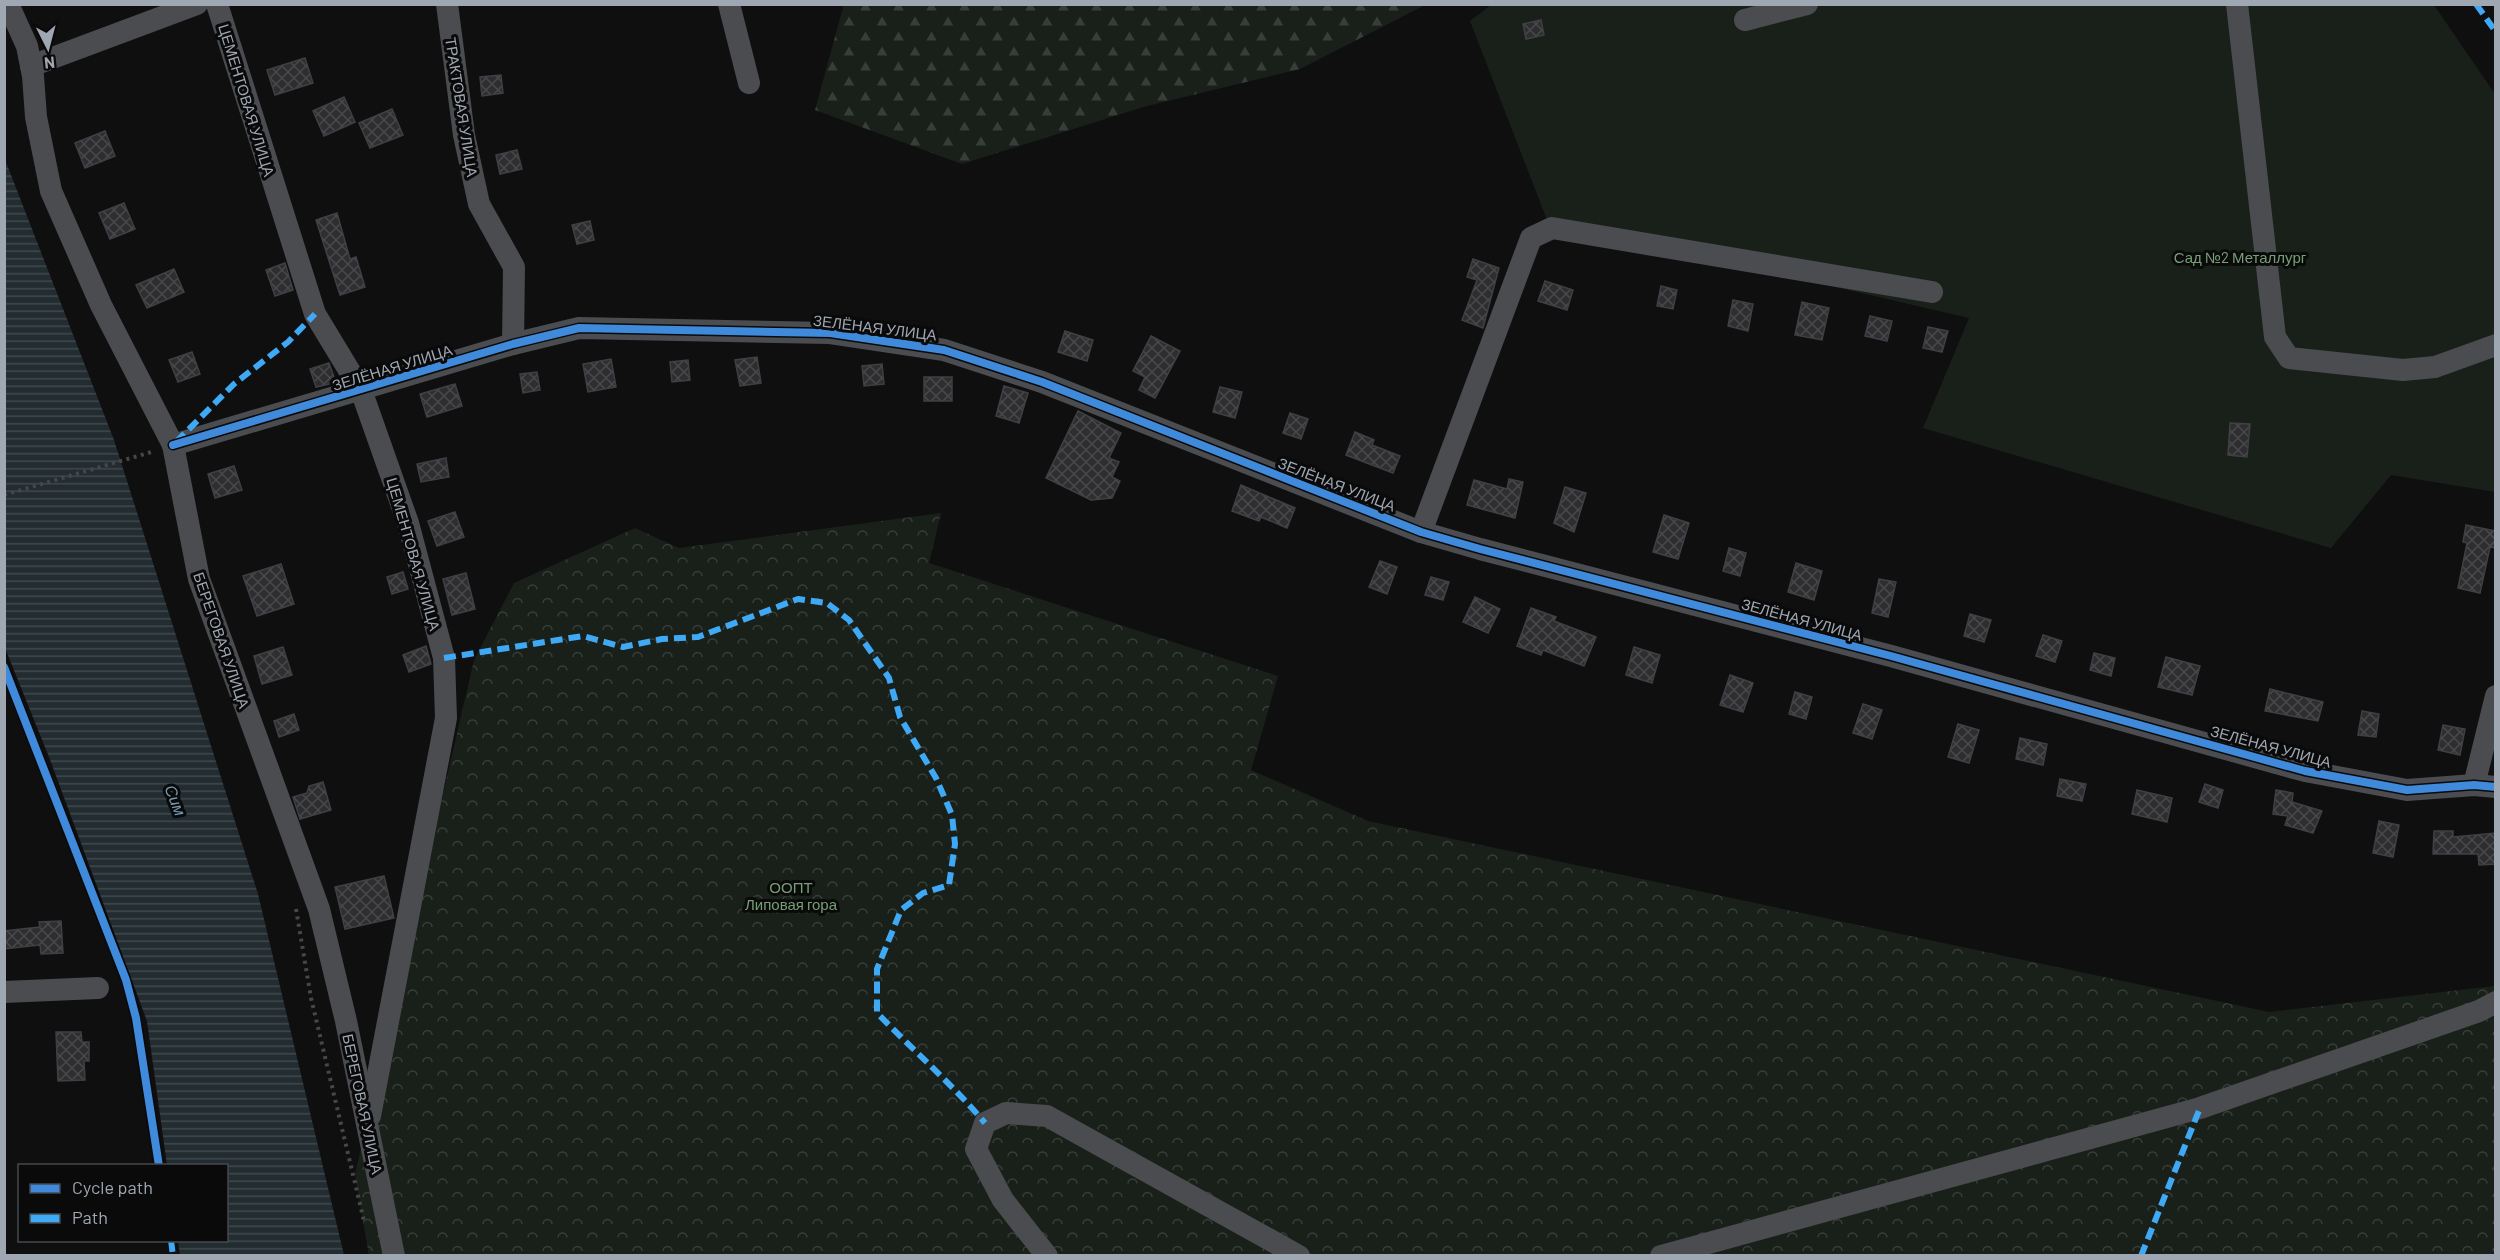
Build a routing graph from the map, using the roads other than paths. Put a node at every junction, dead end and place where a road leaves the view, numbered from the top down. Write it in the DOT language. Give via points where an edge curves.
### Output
graph roads {
  1 [pos="8,4"];
  2 [pos="196,4"];
  3 [pos="217,4"];
  4 [pos="447,4"];
  5 [pos="729,4"];
  6 [pos="1807,4"];
  7 [pos="2236,4"];
  8 [pos="1745,20"];
  9 [pos="31,66"];
  10 [pos="749,83"];
  11 [pos="1932,292"];
  12 [pos="513,344"];
  13 [pos="2496,345"];
  14 [pos="361,390"];
  15 [pos="173,445"];
  16 [pos="1421,531"];
  17 [pos="2496,696"];
  18 [pos="2485,786"];
  19 [pos="98,988"];
  20 [pos="4,992"];
  21 [pos="2496,1002"];
  22 [pos="367,1128"];
  23 [pos="394,1256"];
  24 [pos="1047,1256"];
  25 [pos="1299,1256"];
  26 [pos="1661,1256"];
  1 -- 9 [label="street, БЕРЕГОВАЯ УЛИЦА" via="27,46"];
  2 -- 9 [label="street"];
  3 -- 14 [label="street, ЦЕМЕНТОВАЯ УЛИЦА" via="315,314"];
  4 -- 12 [label="street, ТРАКТОВАЯ УЛИЦА" via="464,135 479,204 514,267"];
  5 -- 10 [label="street"];
  6 -- 8 [label="street"];
  7 -- 13 [label="street" via="2276,337 2289,358 2403,370 2435,367"];
  9 -- 15 [label="street, БЕРЕГОВАЯ УЛИЦА" via="36,117 51,191 101,305"];
  11 -- 16 [label="street" via="1552,228 1542,232 1531,238"];
  12 -- 14 [label="street, ЗЕЛЁНАЯ УЛИЦА"];
  12 -- 16 [label="street, ЗЕЛЁНАЯ УЛИЦА" via="591,328 830,333 944,350 1042,382"];
  14 -- 15 [label="street, ЗЕЛЁНАЯ УЛИЦА"];
  14 -- 22 [label="street, ЦЕМЕНТОВАЯ УЛИЦА" via="408,523 444,658 446,718"];
  15 -- 22 [label="street, БЕРЕГОВАЯ УЛИЦА" via="200,579 318,909"];
  16 -- 18 [label="street, ЗЕЛЁНАЯ УЛИЦА" via="2305,771 2407,790"];
  17 -- 18 [label="street, ЗЕЛЁНАЯ УЛИЦА"];
  19 -- 20 [label="street"];
  21 -- 26 [label="street" via="2200,1108"];
  22 -- 23 [label="street, БЕРЕГОВАЯ УЛИЦА"];
  24 -- 25 [label="street" via="1003,1200 976,1149 986,1123 1006,1113 1047,1116"];
}
